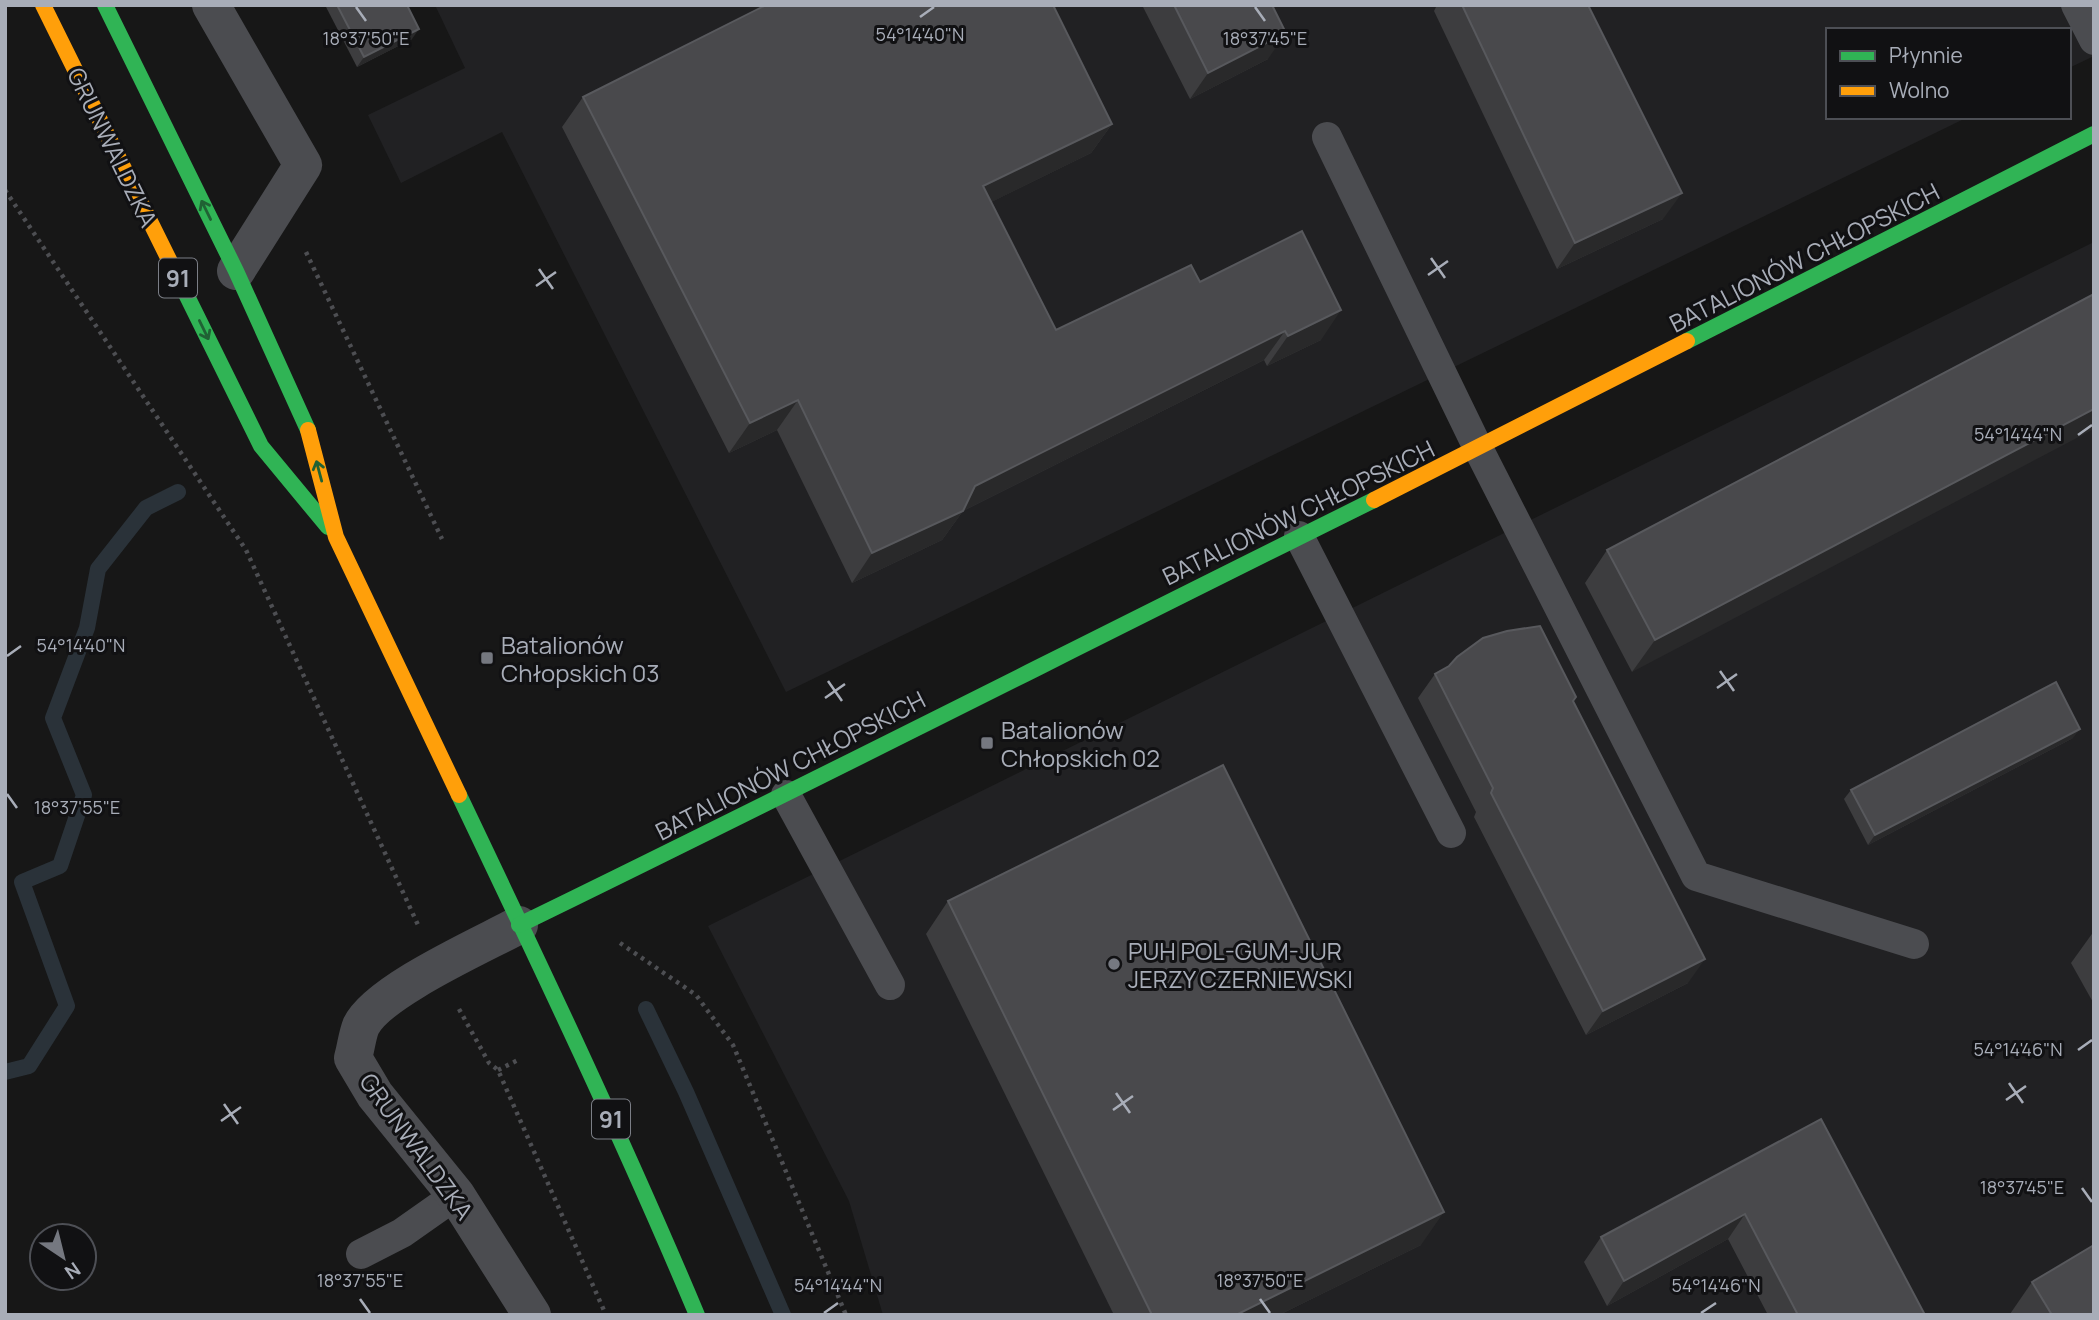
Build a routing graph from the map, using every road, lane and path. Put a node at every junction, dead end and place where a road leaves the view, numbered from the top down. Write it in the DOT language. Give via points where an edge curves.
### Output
graph roads {
  1 [pos="43,5"];
  2 [pos="105,5"];
  3 [pos="211,5"];
  4 [pos="2076,5"];
  5 [pos="2094,40"];
  6 [pos="2094,134"];
  7 [pos="1327,137"];
  8 [pos="5,190"];
  9 [pos="281,200"];
  10 [pos="236,271"];
  11 [pos="1478,448"];
  12 [pos="1299,536"];
  13 [pos="336,537"];
  14 [pos="442,539"];
  15 [pos="786,794"];
  16 [pos="1451,833"];
  17 [pos="519,925"];
  18 [pos="422,933"];
  19 [pos="620,943"];
  20 [pos="1914,944"];
  21 [pos="890,985"];
  22 [pos="457,1006"];
  23 [pos="520,1059"];
  24 [pos="498,1070"];
  25 [pos="456,1195"];
  26 [pos="361,1254"];
  27 [pos="532,1315"];
  28 [pos="606,1315"];
  29 [pos="697,1315"];
  30 [pos="846,1315"];
  1 -- 13 [label="main road, GRUNWALDZKA / 91, one-way" via="261,446"];
  10 -- 2 [label="main road, GRUNWALDZKA / 91, one-way"];
  3 -- 9 [label="street" via="303,165"];
  4 -- 5 [label="lane"];
  6 -- 11 [label="main road, BATALIONÓW CHŁOPSKICH"];
  7 -- 11 [label="lane"];
  8 -- 18 [label="path" via="246,550"];
  9 -- 10 [label="street"];
  9 -- 14 [label="path"];
  13 -- 10 [label="main road, GRUNWALDZKA / 91, one-way" via="306,424"];
  11 -- 12 [label="main road, BATALIONÓW CHŁOPSKICH"];
  11 -- 20 [label="lane" via="1696,876"];
  12 -- 15 [label="main road, BATALIONÓW CHŁOPSKICH"];
  12 -- 16 [label="lane"];
  13 -- 17 [label="main road, GRUNWALDZKA / 91"];
  15 -- 17 [label="main road, BATALIONÓW CHŁOPSKICH"];
  15 -- 21 [label="lane"];
  17 -- 25 [label="street, GRUNWALDZKA" via="385,999 362,1026 353,1058 375,1095"];
  17 -- 29 [label="main road, GRUNWALDZKA / 91" via="632,1164"];
  19 -- 30 [label="path" via="695,995 733,1045"];
  22 -- 24 [label="path" via="489,1063"];
  23 -- 24 [label="path"];
  24 -- 28 [label="path"];
  25 -- 26 [label="lane" via="402,1233"];
  25 -- 27 [label="street, GRUNWALDZKA"];
}
